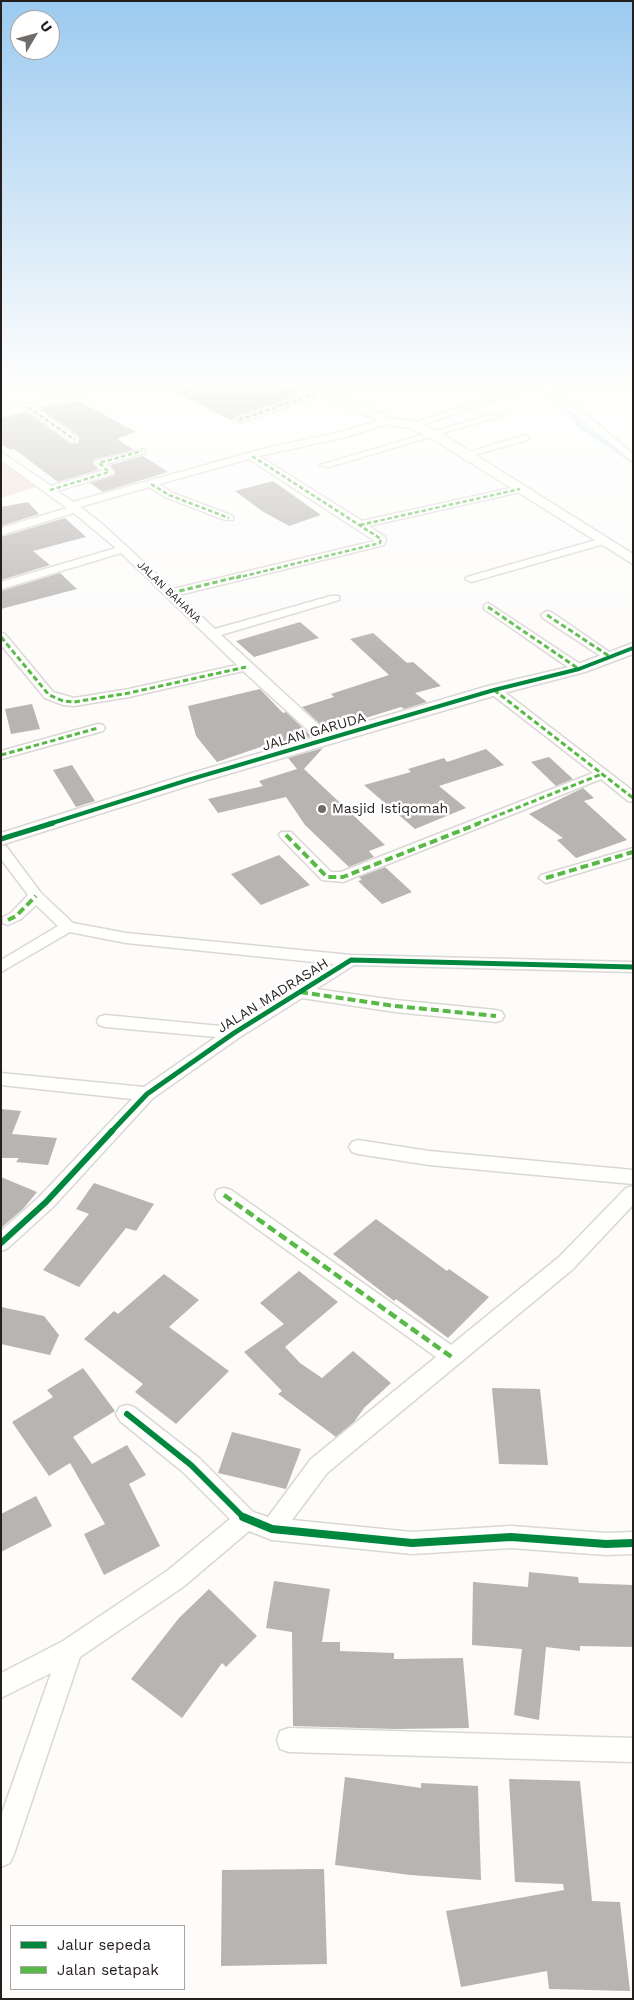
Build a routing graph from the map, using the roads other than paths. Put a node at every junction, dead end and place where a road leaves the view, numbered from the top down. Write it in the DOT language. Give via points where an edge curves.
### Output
graph roads {
  1 [pos="27,473"];
  2 [pos="105,473"];
  3 [pos="189,473"];
  4 [pos="280,473"];
  5 [pos="496,473"];
  6 [pos="151,484"];
  7 [pos="520,489"];
  8 [pos="50,490"];
  9 [pos="74,508"];
  10 [pos="229,518"];
  11 [pos="360,524"];
  12 [pos="1,532"];
  13 [pos="603,541"];
  14 [pos="124,549"];
  15 [pos="633,560"];
  16 [pos="470,579"];
  17 [pos="1,586"];
  18 [pos="171,593"];
  19 [pos="335,598"];
  20 [pos="488,607"];
  21 [pos="547,615"];
  22 [pos="212,634"];
  23 [pos="1,637"];
  24 [pos="633,648"];
  25 [pos="609,656"];
  26 [pos="246,667"];
  27 [pos="579,669"];
  28 [pos="494,690"];
  29 [pos="98,728"];
  30 [pos="327,740"];
  31 [pos="1,755"];
  32 [pos="602,774"];
  33 [pos="633,798"];
  34 [pos="286,835"];
  35 [pos="1,839"];
  36 [pos="1,850"];
  37 [pos="633,852"];
  38 [pos="546,878"];
  39 [pos="36,896"];
  40 [pos="8,920"];
  41 [pos="68,927"];
  42 [pos="352,960"];
  43 [pos="633,966"];
  44 [pos="1,967"];
  45 [pos="297,992"];
  46 [pos="496,1016"];
  47 [pos="105,1022"];
  48 [pos="234,1033"];
  49 [pos="1,1079"];
  50 [pos="147,1094"];
  51 [pos="358,1147"];
  52 [pos="633,1178"];
  53 [pos="633,1193"];
  54 [pos="224,1195"];
  55 [pos="1,1243"];
  56 [pos="453,1358"];
  57 [pos="127,1414"];
  58 [pos="246,1520"];
  59 [pos="272,1529"];
  60 [pos="633,1543"];
  61 [pos="71,1648"];
  62 [pos="1,1686"];
  63 [pos="289,1740"];
  64 [pos="633,1750"];
  65 [pos="1,1854"];
  1 -- 8 [label="street, JALAN BAHANA"];
  2 -- 8 [label="street"];
  3 -- 6 [label="street"];
  4 -- 11 [label="street"];
  5 -- 7 [label="street"];
  6 -- 9 [label="street"];
  6 -- 10 [label="street" via="169,495"];
  7 -- 11 [label="street"];
  7 -- 13 [label="street"];
  8 -- 9 [label="street, JALAN BAHANA"];
  9 -- 12 [label="street"];
  9 -- 14 [label="street, JALAN BAHANA"];
  11 -- 18 [label="street" via="381,539 380,542"];
  13 -- 15 [label="street"];
  13 -- 16 [label="street"];
  14 -- 17 [label="street"];
  14 -- 18 [label="street, JALAN BAHANA"];
  18 -- 22 [label="street, JALAN BAHANA"];
  19 -- 22 [label="street"];
  20 -- 27 [label="street"];
  21 -- 25 [label="street"];
  22 -- 26 [label="street, JALAN BAHANA"];
  23 -- 26 [label="street" via="49,695 63,701 129,693"];
  24 -- 25 [label="street, JALAN GARUDA"];
  25 -- 27 [label="street, JALAN GARUDA"];
  26 -- 30 [label="street, JALAN BAHANA"];
  27 -- 28 [label="street, JALAN GARUDA"];
  28 -- 30 [label="street, JALAN GARUDA"];
  28 -- 32 [label="street"];
  29 -- 31 [label="street"];
  30 -- 35 [label="street, JALAN GARUDA"];
  32 -- 33 [label="street"];
  32 -- 34 [label="street" via="343,877 327,877"];
  36 -- 39 [label="street"];
  37 -- 38 [label="street"];
  39 -- 40 [label="street"];
  39 -- 41 [label="street"];
  41 -- 42 [label="street" via="126,938"];
  41 -- 44 [label="street"];
  42 -- 43 [label="street"];
  42 -- 45 [label="street, JALAN MADRASAH"];
  45 -- 46 [label="street"];
  45 -- 48 [label="street, JALAN MADRASAH"];
  47 -- 48 [label="street"];
  48 -- 50 [label="street, JALAN MADRASAH"];
  49 -- 50 [label="street"];
  50 -- 55 [label="street, JALAN MADRASAH" via="46,1202"];
  51 -- 52 [label="street" via="429,1158"];
  53 -- 56 [label="street" via="566,1263"];
  54 -- 56 [label="street"];
  56 -- 59 [label="street" via="319,1466"];
  57 -- 58 [label="street" via="191,1465"];
  58 -- 59 [label="street"];
  58 -- 61 [label="street" via="174,1578"];
  59 -- 60 [label="street" via="412,1543 511,1537"];
  61 -- 62 [label="street"];
  61 -- 65 [label="street"];
  63 -- 64 [label="street"];
}
